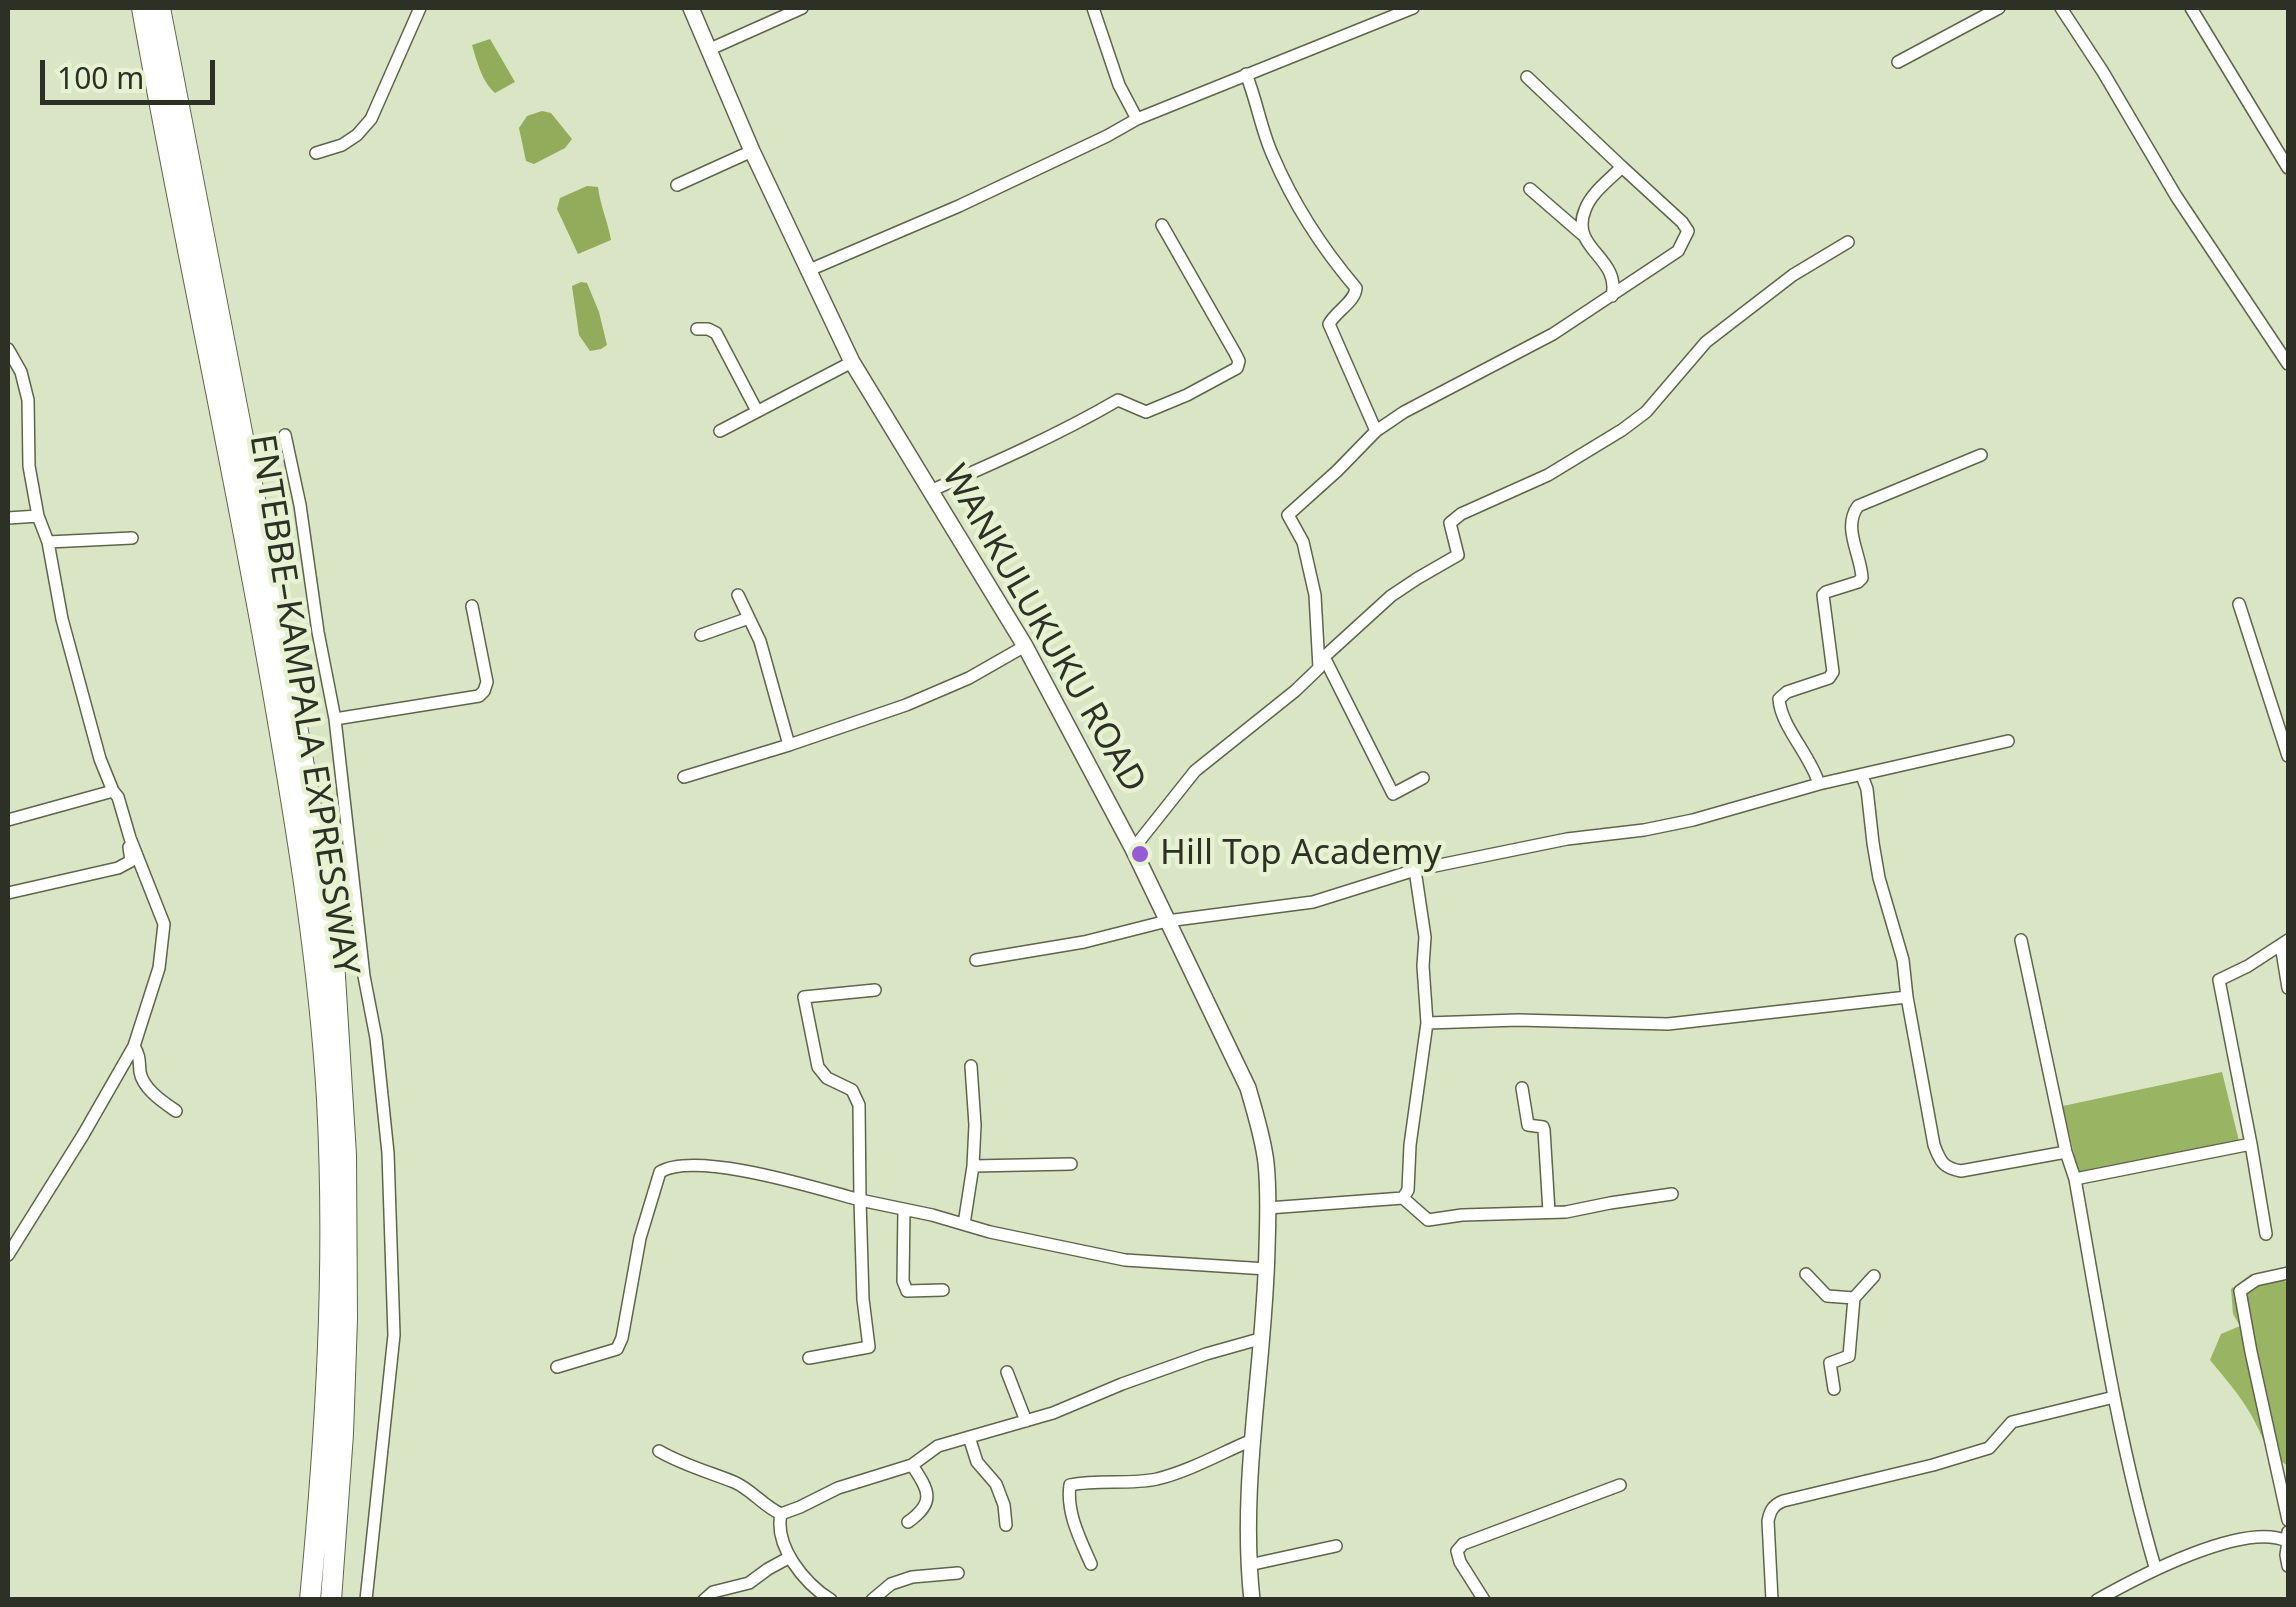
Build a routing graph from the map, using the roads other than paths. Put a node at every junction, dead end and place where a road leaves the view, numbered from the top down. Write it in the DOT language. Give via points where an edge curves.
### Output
graph roads {
  1 [pos="142,8"];
  2 [pos="160,8"];
  3 [pos="420,8"];
  4 [pos="691,8"];
  5 [pos="802,8"];
  6 [pos="1093,8"];
  7 [pos="1413,8"];
  8 [pos="2000,8"];
  9 [pos="2062,8"];
  10 [pos="2191,8"];
  11 [pos="708,50"];
  12 [pos="1898,62"];
  13 [pos="1246,74"];
  14 [pos="1527,77"];
  15 [pos="1136,119"];
  16 [pos="752,152"];
  17 [pos="316,153"];
  18 [pos="1622,168"];
  19 [pos="2288,168"];
  20 [pos="676,185"];
  21 [pos="1530,189"];
  22 [pos="1162,225"];
  23 [pos="1583,235"];
  24 [pos="1848,242"];
  25 [pos="807,271"];
  26 [pos="1612,296"];
  27 [pos="697,329"];
  28 [pos="8,349"];
  29 [pos="852,362"];
  30 [pos="2288,364"];
  31 [pos="757,412"];
  32 [pos="720,431"];
  33 [pos="1376,431"];
  34 [pos="284,436"];
  35 [pos="1981,455"];
  36 [pos="930,492"];
  37 [pos="38,516"];
  38 [pos="8,518"];
  39 [pos="132,538"];
  40 [pos="48,542"];
  41 [pos="738,595"];
  42 [pos="2238,604"];
  43 [pos="472,606"];
  44 [pos="749,618"];
  45 [pos="701,635"];
  46 [pos="1024,646"];
  47 [pos="1321,662"];
  48 [pos="335,719"];
  49 [pos="2008,741"];
  50 [pos="788,745"];
  51 [pos="2288,756"];
  52 [pos="1862,776"];
  53 [pos="684,777"];
  54 [pos="1423,778"];
  55 [pos="1818,784"];
  56 [pos="113,791"];
  57 [pos="8,820"];
  58 [pos="130,838"];
  59 [pos="1133,849"];
  60 [pos="1415,870"];
  61 [pos="8,893"];
  62 [pos="1168,921"];
  63 [pos="2021,940"];
  64 [pos="2285,942"];
  65 [pos="976,960"];
  66 [pos="2288,988"];
  67 [pos="875,990"];
  68 [pos="1907,997"];
  69 [pos="1427,1023"];
  70 [pos="134,1046"];
  71 [pos="971,1066"];
  72 [pos="1522,1088"];
  73 [pos="176,1112"];
  74 [pos="2251,1144"];
  75 [pos="2066,1152"];
  76 [pos="1071,1164"];
  77 [pos="973,1166"];
  78 [pos="2075,1179"];
  79 [pos="1672,1194"];
  80 [pos="1402,1198"];
  81 [pos="860,1200"];
  82 [pos="1268,1208"];
  83 [pos="904,1210"];
  84 [pos="1549,1212"];
  85 [pos="964,1224"];
  86 [pos="2266,1234"];
  87 [pos="8,1255"];
  88 [pos="1267,1268"];
  89 [pos="2288,1273"];
  90 [pos="1806,1274"];
  91 [pos="1874,1276"];
  92 [pos="943,1290"];
  93 [pos="1854,1298"];
  94 [pos="1262,1338"];
  95 [pos="810,1358"];
  96 [pos="556,1367"];
  97 [pos="1007,1372"];
  98 [pos="1834,1389"];
  99 [pos="2114,1397"];
  100 [pos="1026,1421"];
  101 [pos="969,1437"];
  102 [pos="1252,1440"];
  103 [pos="659,1451"];
  104 [pos="912,1465"];
  105 [pos="1620,1485"];
  106 [pos="781,1514"];
  107 [pos="2288,1520"];
  108 [pos="908,1522"];
  109 [pos="1006,1526"];
  110 [pos="2288,1532"];
  111 [pos="2288,1541"];
  112 [pos="1336,1546"];
  113 [pos="790,1557"];
  114 [pos="1091,1564"];
  115 [pos="1249,1565"];
  116 [pos="2288,1566"];
  117 [pos="2156,1568"];
  118 [pos="958,1574"];
  119 [pos="310,1600"];
  120 [pos="330,1600"];
  121 [pos="366,1600"];
  122 [pos="704,1600"];
  123 [pos="830,1600"];
  124 [pos="872,1600"];
  125 [pos="1252,1600"];
  126 [pos="1484,1600"];
  127 [pos="1772,1600"];
  128 [pos="2097,1600"];
  1 -- 119 [label="highway, ENTEBBE–KAMPALA EXPRESSWAY" via="260,621 318,988 331,1316"];
  2 -- 120 [label="highway, ENTEBBE–KAMPALA EXPRESSWAY" via="285,658 334,960 348,1319"];
  3 -- 17 [label="street" via="371,119 357,136"];
  4 -- 11 [label="main road, WANKULUKUKU ROAD"];
  5 -- 11 [label="street"];
  6 -- 15 [label="street"];
  7 -- 13 [label="street"];
  8 -- 12 [label="street"];
  9 -- 30 [label="street"];
  10 -- 19 [label="street"];
  11 -- 16 [label="main road, WANKULUKUKU ROAD"];
  13 -- 15 [label="street"];
  13 -- 33 [label="street" via="1292,196 1356,288 1328,324"];
  14 -- 18 [label="street"];
  15 -- 25 [label="street"];
  16 -- 20 [label="street"];
  16 -- 25 [label="main road, WANKULUKUKU ROAD"];
  18 -- 23 [label="street" via="1585,208"];
  18 -- 26 [label="street" via="1688,231 1678,252"];
  21 -- 23 [label="street"];
  22 -- 36 [label="street" via="1235,353 1237,368 1146,412 1118,400"];
  23 -- 26 [label="street" via="1611,272"];
  24 -- 47 [label="street" via="1706,342 1622,430 1548,475 1462,514 1450,524 1458,556 1390,596"];
  25 -- 29 [label="main road, WANKULUKUKU ROAD"];
  26 -- 33 [label="street"];
  27 -- 31 [label="street" via="716,333"];
  28 -- 37 [label="street" via="28,400"];
  29 -- 31 [label="street"];
  29 -- 36 [label="main road, WANKULUKUKU ROAD"];
  31 -- 32 [label="street"];
  33 -- 47 [label="street" via="1288,515 1303,542"];
  34 -- 48 [label="street"];
  35 -- 55 [label="street" via="1852,514 1862,578 1823,595 1833,672 1786,692 1778,705"];
  36 -- 46 [label="main road, WANKULUKUKU ROAD"];
  37 -- 38 [label="street"];
  37 -- 40 [label="street"];
  39 -- 40 [label="street"];
  40 -- 56 [label="street" via="62,619"];
  41 -- 44 [label="street"];
  42 -- 51 [label="street"];
  43 -- 48 [label="street" via="487,682 479,696"];
  44 -- 45 [label="street"];
  44 -- 50 [label="street"];
  46 -- 50 [label="street" via="938,692"];
  46 -- 59 [label="main road, WANKULUKUKU ROAD"];
  47 -- 54 [label="street" via="1393,794"];
  47 -- 59 [label="street" via="1195,771"];
  48 -- 121 [label="street" via="389,1171 394,1335"];
  49 -- 52 [label="street"];
  50 -- 53 [label="street"];
  52 -- 55 [label="street"];
  52 -- 68 [label="street"];
  55 -- 60 [label="street" via="1693,820"];
  56 -- 57 [label="street"];
  56 -- 58 [label="street"];
  58 -- 61 [label="street" via="131,860 118,868"];
  58 -- 70 [label="street" via="164,924 159,968"];
  59 -- 62 [label="main road, WANKULUKUKU ROAD"];
  60 -- 62 [label="street" via="1313,902"];
  60 -- 69 [label="street"];
  62 -- 65 [label="street"];
  62 -- 82 [label="main road, WANKULUKUKU ROAD" via="1248,1088 1263,1147"];
  63 -- 75 [label="street"];
  64 -- 66 [label="street"];
  64 -- 74 [label="street" via="2219,980"];
  67 -- 81 [label="street" via="804,997 818,1067 852,1090 859,1106"];
  68 -- 69 [label="street" via="1668,1024"];
  68 -- 75 [label="street" via="1934,1145 1947,1168"];
  69 -- 80 [label="street"];
  70 -- 73 [label="street" via="142,1080"];
  70 -- 87 [label="street"];
  71 -- 77 [label="street"];
  72 -- 84 [label="street" via="1528,1125 1544,1130"];
  74 -- 78 [label="street"];
  74 -- 86 [label="street"];
  75 -- 78 [label="street"];
  76 -- 77 [label="street"];
  77 -- 85 [label="street"];
  78 -- 99 [label="street"];
  79 -- 84 [label="street"];
  80 -- 82 [label="street"];
  80 -- 84 [label="street" via="1428,1220"];
  81 -- 83 [label="street"];
  81 -- 95 [label="street" via="869,1347"];
  81 -- 96 [label="street" via="774,1177 669,1167 660,1172 640,1238 617,1349"];
  82 -- 88 [label="main road, WANKULUKUKU ROAD"];
  83 -- 85 [label="street"];
  83 -- 92 [label="street" via="907,1290"];
  85 -- 88 [label="street" via="1125,1260"];
  88 -- 94 [label="main road, WANKULUKUKU ROAD"];
  89 -- 107 [label="street" via="2240,1291"];
  90 -- 93 [label="street" via="1827,1296"];
  91 -- 93 [label="street"];
  93 -- 98 [label="street" via="1849,1356 1830,1364"];
  94 -- 100 [label="street"];
  94 -- 102 [label="main road, WANKULUKUKU ROAD"];
  97 -- 100 [label="street"];
  99 -- 117 [label="street"];
  99 -- 127 [label="street" via="2012,1422 1981,1451 1775,1504 1768,1521"];
  100 -- 101 [label="street"];
  101 -- 104 [label="street" via="938,1446"];
  101 -- 109 [label="street" via="996,1484"];
  102 -- 114 [label="street" via="1156,1479 1070,1485 1068,1499"];
  102 -- 115 [label="main road, WANKULUKUKU ROAD"];
  103 -- 106 [label="street" via="738,1484"];
  104 -- 106 [label="street"];
  104 -- 108 [label="street" via="927,1501"];
  105 -- 126 [label="street" via="1463,1544 1460,1562"];
  106 -- 113 [label="street"];
  110 -- 111 [label="street"];
  111 -- 116 [label="street"];
  111 -- 117 [label="street" via="2269,1535 2240,1540"];
  112 -- 115 [label="street"];
  113 -- 122 [label="street" via="749,1584"];
  113 -- 123 [label="street"];
  115 -- 125 [label="main road, WANKULUKUKU ROAD"];
  117 -- 128 [label="street"];
  118 -- 124 [label="street" via="912,1577"];
}
